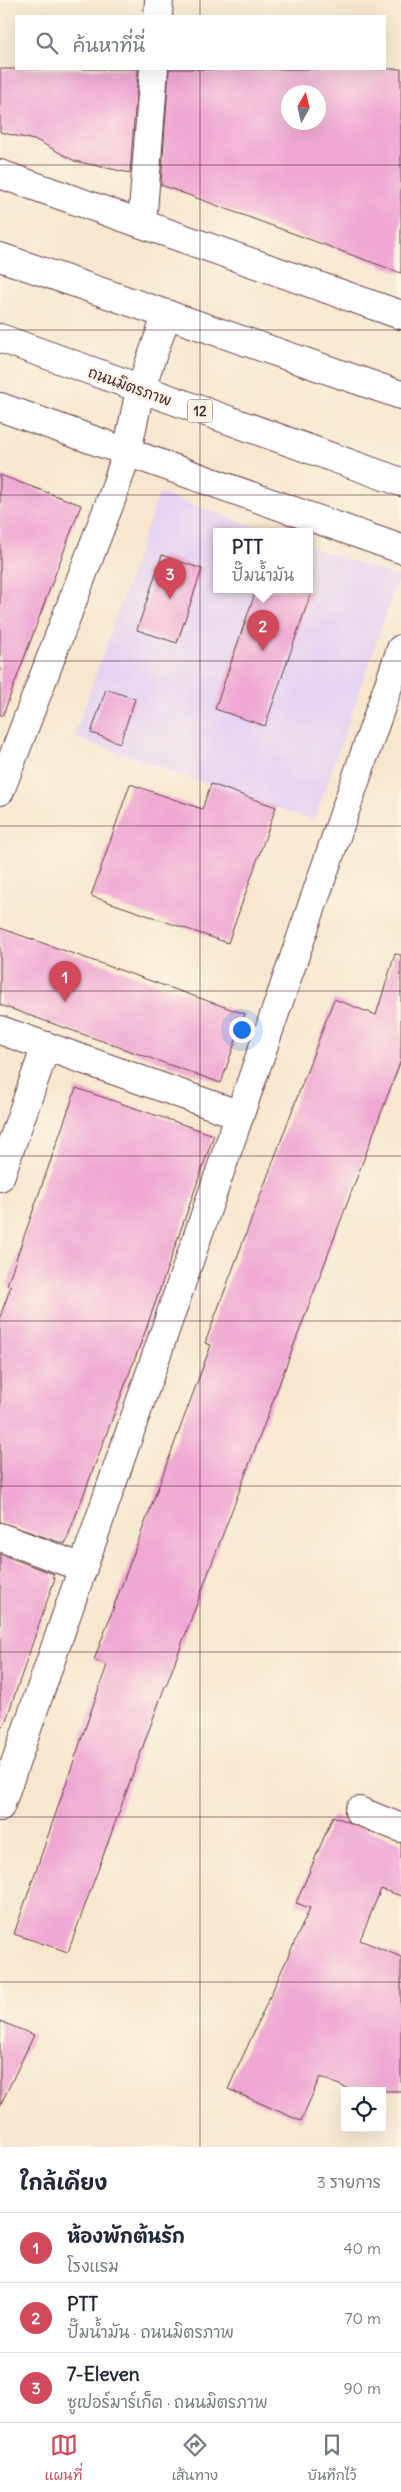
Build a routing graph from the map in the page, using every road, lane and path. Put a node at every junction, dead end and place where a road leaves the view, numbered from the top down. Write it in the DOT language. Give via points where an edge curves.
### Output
graph roads {
  1 [pos="159,0"];
  2 [pos="158,15"];
  3 [pos="154,70"];
  4 [pos="0,174"];
  5 [pos="142,224"];
  6 [pos="0,256"];
  7 [pos="167,314"];
  8 [pos="401,315"];
  9 [pos="0,338"];
  10 [pos="140,390"];
  11 [pos="401,395"];
  12 [pos="0,407"];
  13 [pos="128,452"];
  14 [pos="401,482"];
  15 [pos="401,549"];
  16 [pos="401,649"];
  17 [pos="0,791"];
  18 [pos="0,1030"];
  19 [pos="46,1046"];
  20 [pos="240,1115"];
  21 [pos="0,1177"];
  22 [pos="0,1537"];
  23 [pos="83,1568"];
  24 [pos="8,1758"];
  25 [pos="0,1807"];
  26 [pos="359,1812"];
  27 [pos="401,1828"];
  1 -- 2 [label="main road"];
  3 -- 5 [label="main road"];
  4 -- 5 [label="main road"];
  5 -- 8 [label="main road"];
  6 -- 7 [label="main road"];
  7 -- 10 [label="main road"];
  7 -- 11 [label="main road"];
  9 -- 10 [label="main road, ถนนมิตรภาพ / 12"];
  10 -- 13 [label="main road"];
  10 -- 14 [label="main road, ถนนมิตรภาพ / 12"];
  12 -- 13 [label="main road"];
  13 -- 15 [label="main road"];
  13 -- 17 [label="main road"];
  16 -- 20 [label="main road"];
  18 -- 19 [label="main road"];
  19 -- 20 [label="main road"];
  19 -- 21 [label="main road"];
  20 -- 23 [label="main road"];
  22 -- 23 [label="main road"];
  23 -- 24 [label="main road"];
  24 -- 25 [label="main road"];
  26 -- 27 [label="main road"];
}
